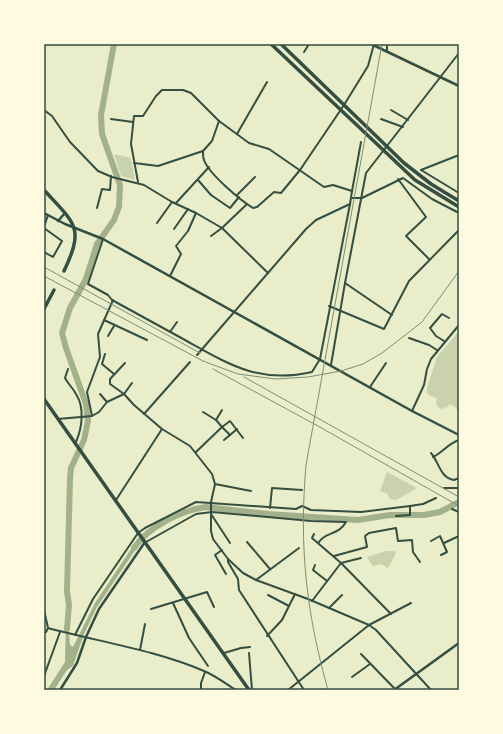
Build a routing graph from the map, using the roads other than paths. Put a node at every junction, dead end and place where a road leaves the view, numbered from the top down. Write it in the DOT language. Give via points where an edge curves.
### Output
graph roads {
  1 [pos="271,44"];
  2 [pos="281,44"];
  3 [pos="309,44"];
  4 [pos="373,44"];
  5 [pos="387,44"];
  6 [pos="387,51"];
  7 [pos="304,52"];
  8 [pos="458,56"];
  9 [pos="442,78"];
  10 [pos="267,82"];
  11 [pos="459,86"];
  12 [pos="344,105"];
  13 [pos="44,110"];
  14 [pos="341,110"];
  15 [pos="391,110"];
  16 [pos="111,119"];
  17 [pos="381,119"];
  18 [pos="408,120"];
  19 [pos="220,121"];
  20 [pos="134,122"];
  21 [pos="402,127"];
  22 [pos="237,134"];
  23 [pos="361,142"];
  24 [pos="387,146"];
  25 [pos="202,151"];
  26 [pos="384,151"];
  27 [pos="459,155"];
  28 [pos="134,163"];
  29 [pos="209,167"];
  30 [pos="300,170"];
  31 [pos="111,176"];
  32 [pos="255,177"];
  33 [pos="198,180"];
  34 [pos="398,180"];
  35 [pos="138,182"];
  36 [pos="44,190"];
  37 [pos="352,192"];
  38 [pos="459,193"];
  39 [pos="238,196"];
  40 [pos="352,198"];
  41 [pos="362,198"];
  42 [pos="459,201"];
  43 [pos="172,202"];
  44 [pos="176,204"];
  45 [pos="247,204"];
  46 [pos="350,204"];
  47 [pos="459,207"];
  48 [pos="97,208"];
  49 [pos="188,209"];
  50 [pos="44,213"];
  51 [pos="65,213"];
  52 [pos="196,213"];
  53 [pos="459,213"];
  54 [pos="48,215"];
  55 [pos="58,220"];
  56 [pos="157,223"];
  57 [pos="44,228"];
  58 [pos="74,228"];
  59 [pos="222,228"];
  60 [pos="174,229"];
  61 [pos="459,230"];
  62 [pos="211,236"];
  63 [pos="103,239"];
  64 [pos="44,252"];
  65 [pos="430,260"];
  66 [pos="64,271"];
  67 [pos="268,274"];
  68 [pos="170,276"];
  69 [pos="345,283"];
  70 [pos="54,290"];
  71 [pos="113,300"];
  72 [pos="329,306"];
  73 [pos="44,309"];
  74 [pos="340,310"];
  75 [pos="234,311"];
  76 [pos="392,314"];
  77 [pos="449,318"];
  78 [pos="104,320"];
  79 [pos="177,322"];
  80 [pos="459,325"];
  81 [pos="114,326"];
  82 [pos="170,332"];
  83 [pos="108,336"];
  84 [pos="409,338"];
  85 [pos="147,340"];
  86 [pos="444,341"];
  87 [pos="202,350"];
  88 [pos="437,350"];
  89 [pos="105,354"];
  90 [pos="197,355"];
  91 [pos="320,359"];
  92 [pos="190,362"];
  93 [pos="125,363"];
  94 [pos="386,363"];
  95 [pos="331,366"];
  96 [pos="68,369"];
  97 [pos="114,374"];
  98 [pos="132,383"];
  99 [pos="370,387"];
  100 [pos="100,394"];
  101 [pos="124,394"];
  102 [pos="44,399"];
  103 [pos="107,402"];
  104 [pos="222,410"];
  105 [pos="412,411"];
  106 [pos="203,412"];
  107 [pos="144,414"];
  108 [pos="92,416"];
  109 [pos="82,417"];
  110 [pos="57,419"];
  111 [pos="216,420"];
  112 [pos="222,427"];
  113 [pos="162,429"];
  114 [pos="237,429"];
  115 [pos="230,435"];
  116 [pos="459,435"];
  117 [pos="243,438"];
  118 [pos="224,440"];
  119 [pos="459,440"];
  120 [pos="75,443"];
  121 [pos="196,452"];
  122 [pos="431,453"];
  123 [pos="433,457"];
  124 [pos="459,478"];
  125 [pos="215,484"];
  126 [pos="444,488"];
  127 [pos="459,488"];
  128 [pos="302,490"];
  129 [pos="251,491"];
  130 [pos="436,498"];
  131 [pos="116,500"];
  132 [pos="212,502"];
  133 [pos="410,506"];
  134 [pos="270,508"];
  135 [pos="452,509"];
  136 [pos="459,512"];
  137 [pos="211,513"];
  138 [pos="396,516"];
  139 [pos="138,534"];
  140 [pos="314,534"];
  141 [pos="459,536"];
  142 [pos="144,541"];
  143 [pos="431,541"];
  144 [pos="247,542"];
  145 [pos="318,542"];
  146 [pos="230,543"];
  147 [pos="444,543"];
  148 [pos="299,548"];
  149 [pos="222,550"];
  150 [pos="441,555"];
  151 [pos="334,556"];
  152 [pos="361,558"];
  153 [pos="228,559"];
  154 [pos="420,562"];
  155 [pos="341,563"];
  156 [pos="315,565"];
  157 [pos="270,569"];
  158 [pos="226,574"];
  159 [pos="256,580"];
  160 [pos="328,581"];
  161 [pos="295,594"];
  162 [pos="268,595"];
  163 [pos="342,595"];
  164 [pos="184,599"];
  165 [pos="312,601"];
  166 [pos="173,603"];
  167 [pos="411,603"];
  168 [pos="289,606"];
  169 [pos="214,607"];
  170 [pos="328,608"];
  171 [pos="151,609"];
  172 [pos="44,610"];
  173 [pos="391,614"];
  174 [pos="145,624"];
  175 [pos="369,625"];
  176 [pos="48,628"];
  177 [pos="60,631"];
  178 [pos="44,632"];
  179 [pos="77,635"];
  180 [pos="267,636"];
  181 [pos="85,637"];
  182 [pos="459,643"];
  183 [pos="250,647"];
  184 [pos="140,650"];
  185 [pos="249,653"];
  186 [pos="223,654"];
  187 [pos="361,654"];
  188 [pos="371,664"];
  189 [pos="208,666"];
  190 [pos="205,672"];
  191 [pos="417,674"];
  192 [pos="44,676"];
  193 [pos="352,677"];
  194 [pos="298,682"];
  195 [pos="60,690"];
  196 [pos="201,690"];
  197 [pos="236,690"];
  198 [pos="249,690"];
  199 [pos="252,690"];
  200 [pos="288,690"];
  201 [pos="304,690"];
  202 [pos="394,690"];
  203 [pos="431,690"];
  1 -- 14 [label="main road"];
  2 -- 12 [label="main road"];
  3 -- 7 [label="street"];
  4 -- 6 [label="street"];
  4 -- 12 [label="street" via="368,66"];
  5 -- 6 [label="street"];
  6 -- 9 [label="street"];
  8 -- 9 [label="street" via="441,75"];
  9 -- 11 [label="street"];
  9 -- 18 [label="street"];
  10 -- 22 [label="street"];
  12 -- 14 [label="street"];
  12 -- 24 [label="main road"];
  13 -- 31 [label="street" via="52,116 88,162 98,171"];
  14 -- 26 [label="main road"];
  14 -- 30 [label="street"];
  15 -- 18 [label="street"];
  16 -- 20 [label="street"];
  17 -- 21 [label="street"];
  18 -- 21 [label="street"];
  19 -- 20 [label="street" via="191,93 169,89 162,90 156,96 143,116 134,116"];
  19 -- 22 [label="street"];
  19 -- 25 [label="street" via="212,141"];
  20 -- 28 [label="street"];
  21 -- 24 [label="street"];
  22 -- 30 [label="street" via="249,143 269,149"];
  23 -- 37 [label="street"];
  24 -- 26 [label="street"];
  24 -- 42 [label="main road" via="419,176"];
  25 -- 28 [label="street" via="158,166"];
  25 -- 29 [label="street"];
  26 -- 41 [label="street" via="366,173"];
  26 -- 47 [label="main road" via="415,180"];
  27 -- 38 [label="street" via="421,170"];
  28 -- 35 [label="street"];
  29 -- 33 [label="street"];
  29 -- 39 [label="street" via="217,180"];
  30 -- 37 [label="street" via="324,186 333,185"];
  30 -- 45 [label="street" via="280,192 274,192 257,207 253,208"];
  31 -- 35 [label="street"];
  31 -- 48 [label="street" via="110,190 102,189"];
  32 -- 39 [label="street"];
  33 -- 39 [label="street" via="211,195 230,208"];
  33 -- 44 [label="street"];
  34 -- 41 [label="street"];
  34 -- 53 [label="street" via="403,178"];
  34 -- 65 [label="street" via="426,217 406,236"];
  35 -- 43 [label="street"];
  36 -- 51 [label="main road"];
  37 -- 40 [label="street"];
  39 -- 45 [label="street"];
  40 -- 41 [label="street"];
  40 -- 46 [label="street"];
  41 -- 69 [label="street"];
  43 -- 44 [label="street"];
  43 -- 56 [label="street"];
  44 -- 49 [label="street"];
  45 -- 59 [label="street"];
  46 -- 67 [label="street" via="316,220 290,246"];
  46 -- 72 [label="street"];
  49 -- 52 [label="street"];
  49 -- 60 [label="street"];
  50 -- 54 [label="street"];
  51 -- 55 [label="street"];
  51 -- 58 [label="main road"];
  52 -- 59 [label="street"];
  52 -- 68 [label="street" via="188,231 176,246 181,254"];
  54 -- 55 [label="street"];
  54 -- 57 [label="street"];
  55 -- 58 [label="street"];
  57 -- 64 [label="street" via="62,241 53,257"];
  58 -- 63 [label="street"];
  58 -- 66 [label="main road" via="77,238 74,251"];
  59 -- 62 [label="street"];
  59 -- 67 [label="street"];
  61 -- 65 [label="street"];
  63 -- 68 [label="street"];
  63 -- 71 [label="street" via="88,284"];
  65 -- 76 [label="street" via="409,281"];
  67 -- 75 [label="street"];
  68 -- 75 [label="street"];
  69 -- 74 [label="street"];
  69 -- 76 [label="street"];
  70 -- 73 [label="main road"];
  71 -- 78 [label="street"];
  71 -- 82 [label="street"];
  72 -- 74 [label="street"];
  72 -- 91 [label="street"];
  74 -- 76 [label="street" via="384,329"];
  74 -- 95 [label="street"];
  75 -- 87 [label="street"];
  75 -- 91 [label="street"];
  77 -- 86 [label="street" via="442,314 430,328"];
  78 -- 81 [label="street"];
  78 -- 108 [label="street" via="98,334 100,357 87,392"];
  79 -- 82 [label="street"];
  80 -- 86 [label="street"];
  81 -- 83 [label="street"];
  81 -- 85 [label="street"];
  82 -- 87 [label="street"];
  84 -- 88 [label="street"];
  86 -- 88 [label="street"];
  87 -- 90 [label="street"];
  87 -- 91 [label="street" via="237,368 275,376 312,372"];
  88 -- 105 [label="street" via="427,369 424,385"];
  89 -- 97 [label="street" via="102,364"];
  91 -- 95 [label="street"];
  92 -- 107 [label="street"];
  93 -- 97 [label="street"];
  94 -- 99 [label="street"];
  95 -- 99 [label="street"];
  96 -- 109 [label="street" via="65,378 77,395"];
  97 -- 101 [label="street" via="110,384"];
  98 -- 101 [label="street"];
  99 -- 105 [label="street"];
  100 -- 103 [label="street"];
  101 -- 103 [label="street"];
  101 -- 107 [label="street"];
  102 -- 110 [label="main road"];
  103 -- 108 [label="street"];
  104 -- 111 [label="street"];
  105 -- 116 [label="street"];
  106 -- 111 [label="street"];
  107 -- 113 [label="street"];
  108 -- 109 [label="street"];
  109 -- 110 [label="street"];
  109 -- 120 [label="street"];
  110 -- 120 [label="main road"];
  111 -- 112 [label="street"];
  112 -- 114 [label="street" via="230,421"];
  112 -- 115 [label="street"];
  112 -- 121 [label="street"];
  113 -- 121 [label="street"];
  113 -- 131 [label="street"];
  114 -- 115 [label="street"];
  114 -- 117 [label="street"];
  115 -- 118 [label="street"];
  119 -- 123 [label="street"];
  120 -- 131 [label="main road"];
  121 -- 125 [label="street" via="212,474"];
  122 -- 123 [label="street"];
  123 -- 124 [label="street" via="446,477 454,480"];
  125 -- 129 [label="street"];
  125 -- 132 [label="street"];
  126 -- 127 [label="street"];
  128 -- 134 [label="street" via="272,488"];
  130 -- 133 [label="street"];
  131 -- 139 [label="main road"];
  132 -- 134 [label="street"];
  132 -- 137 [label="street"];
  132 -- 139 [label="street" via="196,502"];
  133 -- 134 [label="street" via="361,512 311,510 302,506 296,509"];
  133 -- 138 [label="street" via="410,515"];
  135 -- 136 [label="street"];
  137 -- 142 [label="street" via="196,514"];
  137 -- 145 [label="street" via="346,522 342,529"];
  137 -- 146 [label="street"];
  137 -- 149 [label="street" via="213,539"];
  139 -- 142 [label="main road"];
  139 -- 179 [label="street" via="93,599"];
  140 -- 145 [label="street" via="312,538"];
  141 -- 147 [label="street"];
  142 -- 164 [label="main road"];
  142 -- 181 [label="street" via="99,608"];
  143 -- 147 [label="street" via="440,536"];
  144 -- 157 [label="street"];
  145 -- 151 [label="street"];
  147 -- 150 [label="street" via="448,552"];
  148 -- 157 [label="street"];
  149 -- 153 [label="street"];
  149 -- 158 [label="street" via="215,555"];
  151 -- 154 [label="street" via="367,547 366,536 369,533 396,528 398,541 412,540 413,552"];
  151 -- 155 [label="street"];
  152 -- 155 [label="street"];
  153 -- 159 [label="street" via="243,573"];
  153 -- 180 [label="street" via="238,579 239,590"];
  155 -- 160 [label="street"];
  155 -- 173 [label="street"];
  156 -- 160 [label="street" via="313,570"];
  157 -- 159 [label="street"];
  159 -- 161 [label="street"];
  160 -- 165 [label="street"];
  161 -- 165 [label="street"];
  161 -- 168 [label="street"];
  162 -- 168 [label="street"];
  163 -- 170 [label="street"];
  164 -- 166 [label="street"];
  164 -- 169 [label="street" via="207,592"];
  164 -- 186 [label="main road"];
  165 -- 170 [label="street"];
  166 -- 171 [label="street"];
  166 -- 189 [label="street" via="189,638"];
  167 -- 173 [label="street"];
  168 -- 180 [label="street" via="282,620"];
  170 -- 175 [label="street"];
  172 -- 176 [label="street"];
  173 -- 175 [label="street"];
  174 -- 184 [label="street"];
  175 -- 191 [label="street"];
  175 -- 194 [label="street"];
  176 -- 177 [label="street"];
  176 -- 178 [label="street"];
  177 -- 179 [label="street"];
  177 -- 192 [label="street"];
  179 -- 181 [label="street"];
  180 -- 194 [label="street"];
  181 -- 184 [label="street"];
  181 -- 195 [label="street" via="78,663"];
  182 -- 191 [label="street"];
  183 -- 186 [label="street"];
  184 -- 190 [label="street"];
  185 -- 199 [label="street"];
  186 -- 198 [label="main road"];
  187 -- 188 [label="street"];
  188 -- 193 [label="street"];
  188 -- 202 [label="street"];
  190 -- 196 [label="street"];
  190 -- 197 [label="street"];
  191 -- 202 [label="street"];
  191 -- 203 [label="street"];
  194 -- 200 [label="street"];
  194 -- 201 [label="street"];
}
